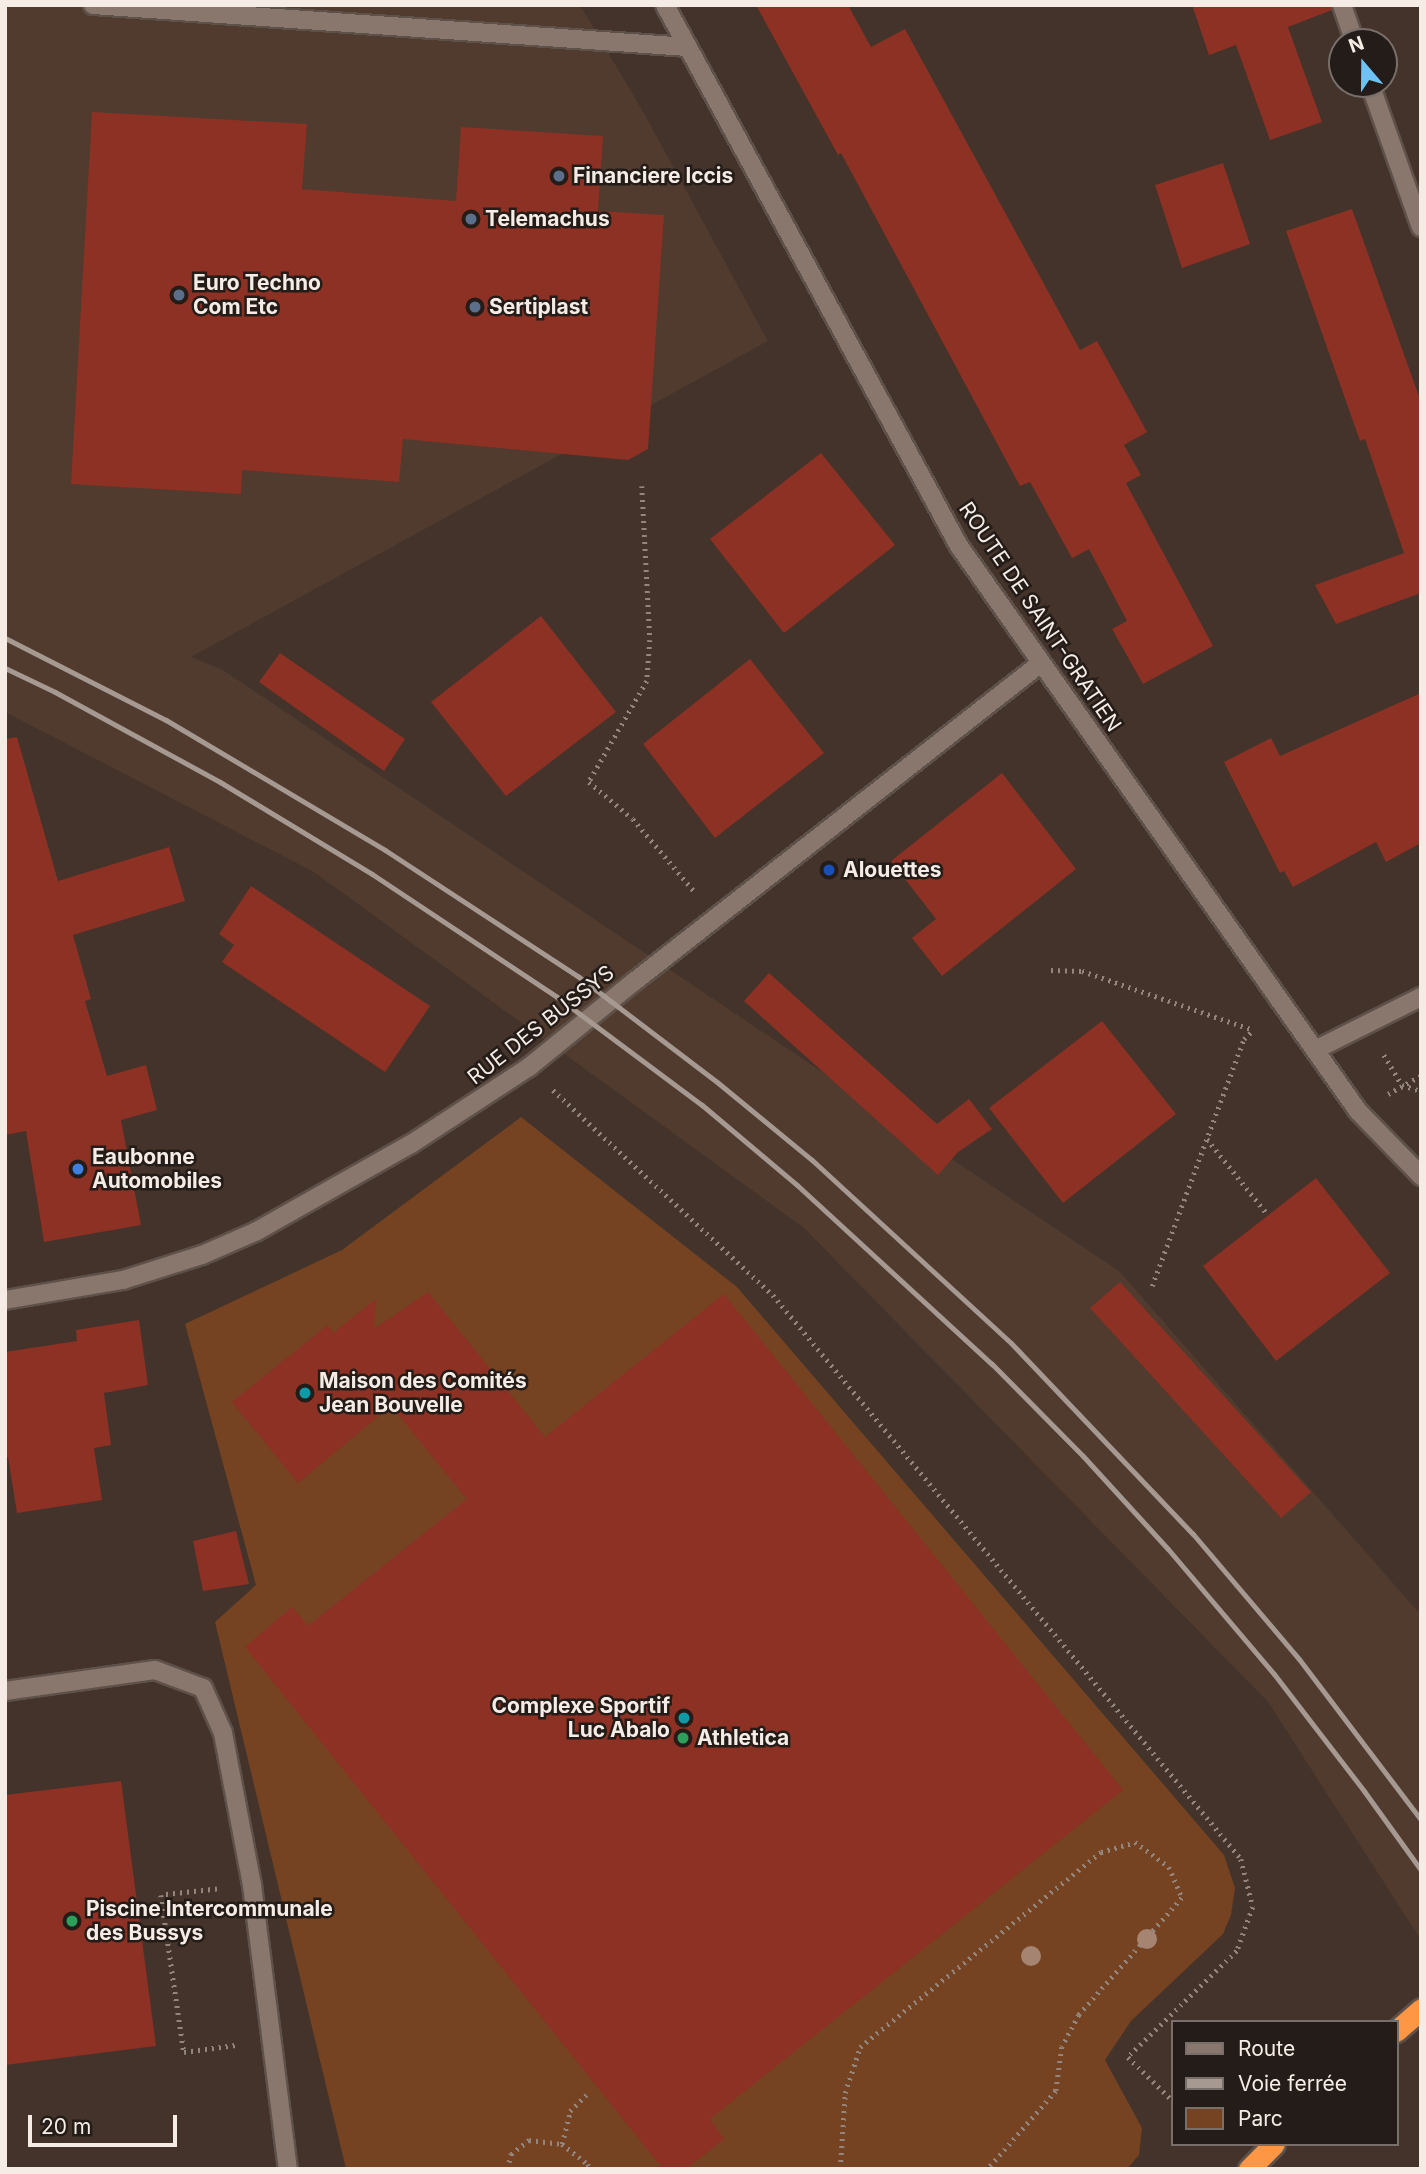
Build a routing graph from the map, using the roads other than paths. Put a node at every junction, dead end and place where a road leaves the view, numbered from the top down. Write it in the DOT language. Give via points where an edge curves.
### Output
graph roads {
  1 [pos="93,5"];
  2 [pos="665,5"];
  3 [pos="1342,5"];
  4 [pos="1350,28"];
  5 [pos="688,47"];
  6 [pos="1375,98"];
  7 [pos="1421,227"];
  8 [pos="1041,663"];
  9 [pos="1421,997"];
  10 [pos="1315,1050"];
  11 [pos="1421,1176"];
  12 [pos="5,1300"];
  13 [pos="5,1691"];
  14 [pos="1421,2008"];
  15 [pos="1398,2029"];
  16 [pos="1272,2146"];
  17 [pos="288,2169"];
  18 [pos="1249,2169"];
  1 -- 5 [label="street"];
  2 -- 5 [label="street, ROUTE DE SAINT-GRATIEN"];
  3 -- 4 [label="street"];
  5 -- 8 [label="street, ROUTE DE SAINT-GRATIEN" via="959,545"];
  6 -- 7 [label="street"];
  8 -- 10 [label="street, ROUTE DE SAINT-GRATIEN"];
  8 -- 12 [label="street, RUE DES BUSSYS" via="529,1067 401,1151 257,1231 160,1270"];
  9 -- 10 [label="street"];
  10 -- 11 [label="street, ROUTE DE SAINT-GRATIEN" via="1358,1111"];
  13 -- 17 [label="street" via="155,1670 203,1688 223,1733 252,1885"];
  14 -- 15 [label="highway"];
  16 -- 18 [label="highway"];
}
